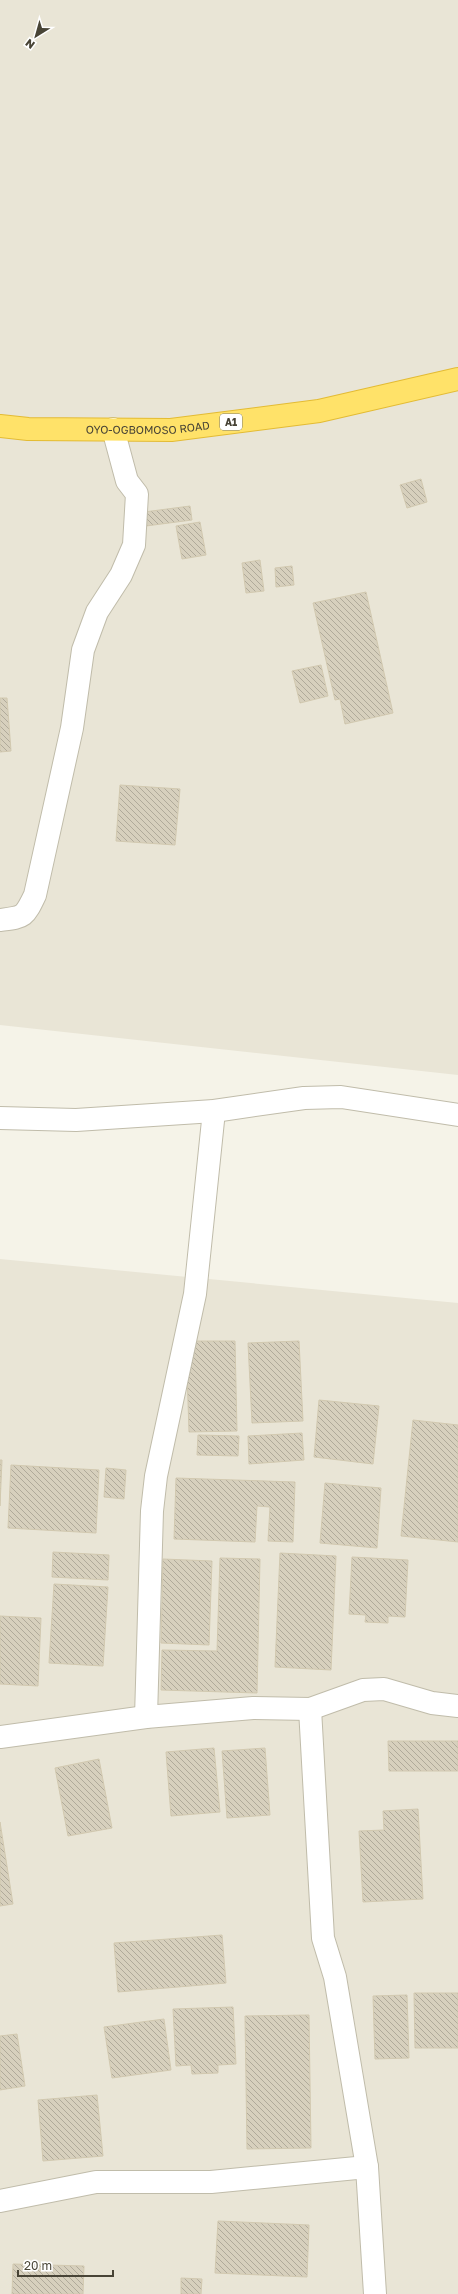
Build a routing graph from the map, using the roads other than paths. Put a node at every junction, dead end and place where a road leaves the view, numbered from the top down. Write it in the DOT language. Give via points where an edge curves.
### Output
graph roads {
  1 [pos="458,379"];
  2 [pos="0,426"];
  3 [pos="113,429"];
  4 [pos="0,920"];
  5 [pos="214,1110"];
  6 [pos="458,1115"];
  7 [pos="0,1118"];
  8 [pos="458,1706"];
  9 [pos="310,1709"];
  10 [pos="146,1717"];
  11 [pos="0,1737"];
  12 [pos="367,2167"];
  13 [pos="0,2201"];
  14 [pos="375,2294"];
  1 -- 3 [label="highway, OYO-OGBOMOSO ROAD / A1" via="319,411 171,430"];
  2 -- 3 [label="highway, OYO-OGBOMOSO ROAD / A1" via="28,429"];
  3 -- 4 [label="street" via="127,481 137,494 134,545 120,575 97,612 83,650 72,728 35,896 26,914 18,918"];
  5 -- 6 [label="street" via="304,1098 341,1097"];
  5 -- 7 [label="street" via="76,1120"];
  5 -- 10 [label="street" via="195,1294 156,1476 152,1510"];
  8 -- 9 [label="street" via="432,1703 384,1689 363,1690"];
  9 -- 10 [label="street" via="252,1708"];
  9 -- 12 [label="street" via="323,1938 335,1977"];
  10 -- 11 [label="street"];
  12 -- 13 [label="street" via="211,2182 96,2182"];
  12 -- 14 [label="street"];
}
